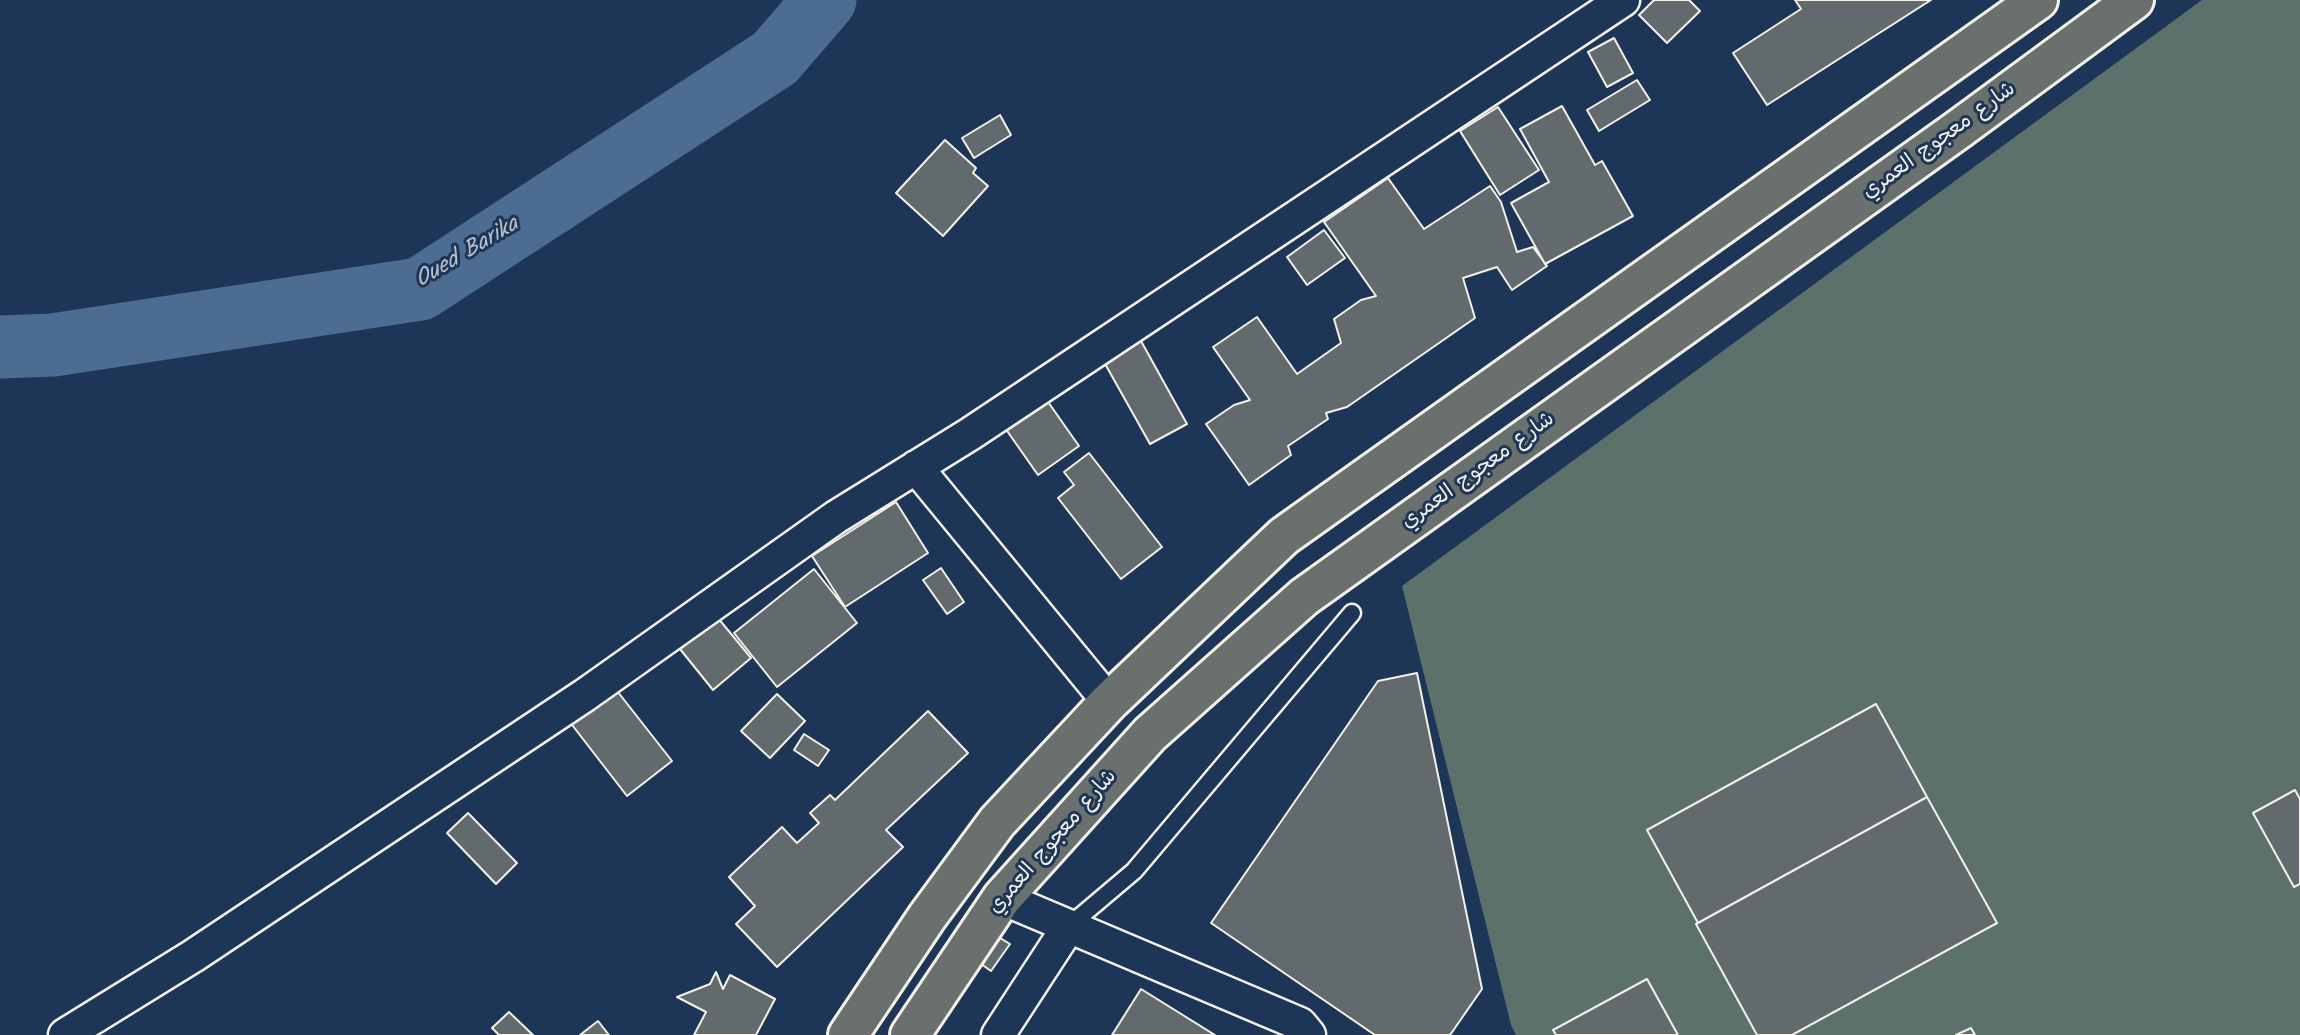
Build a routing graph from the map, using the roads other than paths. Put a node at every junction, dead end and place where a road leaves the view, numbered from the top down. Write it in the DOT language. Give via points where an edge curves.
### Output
graph roads {
  1 [pos="1623,0"];
  2 [pos="2038,0"];
  3 [pos="2134,0"];
  4 [pos="916,467"];
  5 [pos="1352,612"];
  6 [pos="1109,702"];
  7 [pos="1002,898"];
  8 [pos="1069,926"];
  9 [pos="65,1035"];
  10 [pos="848,1035"];
  11 [pos="910,1035"];
  12 [pos="998,1035"];
  13 [pos="1309,1035"];
  1 -- 4 [label="street"];
  2 -- 6 [label="main road" via="1284,536"];
  3 -- 7 [label="main road, شارع معجوج العمري" via="1304,597 1150,733"];
  4 -- 6 [label="street"];
  4 -- 9 [label="street" via="836,517 562,711 193,956"];
  5 -- 8 [label="lane" via="1134,871"];
  6 -- 10 [label="main road" via="997,822"];
  7 -- 8 [label="street"];
  7 -- 11 [label="main road, شارع معجوج العمري"];
  8 -- 12 [label="street"];
  8 -- 13 [label="street" via="1300,1024"];
}
